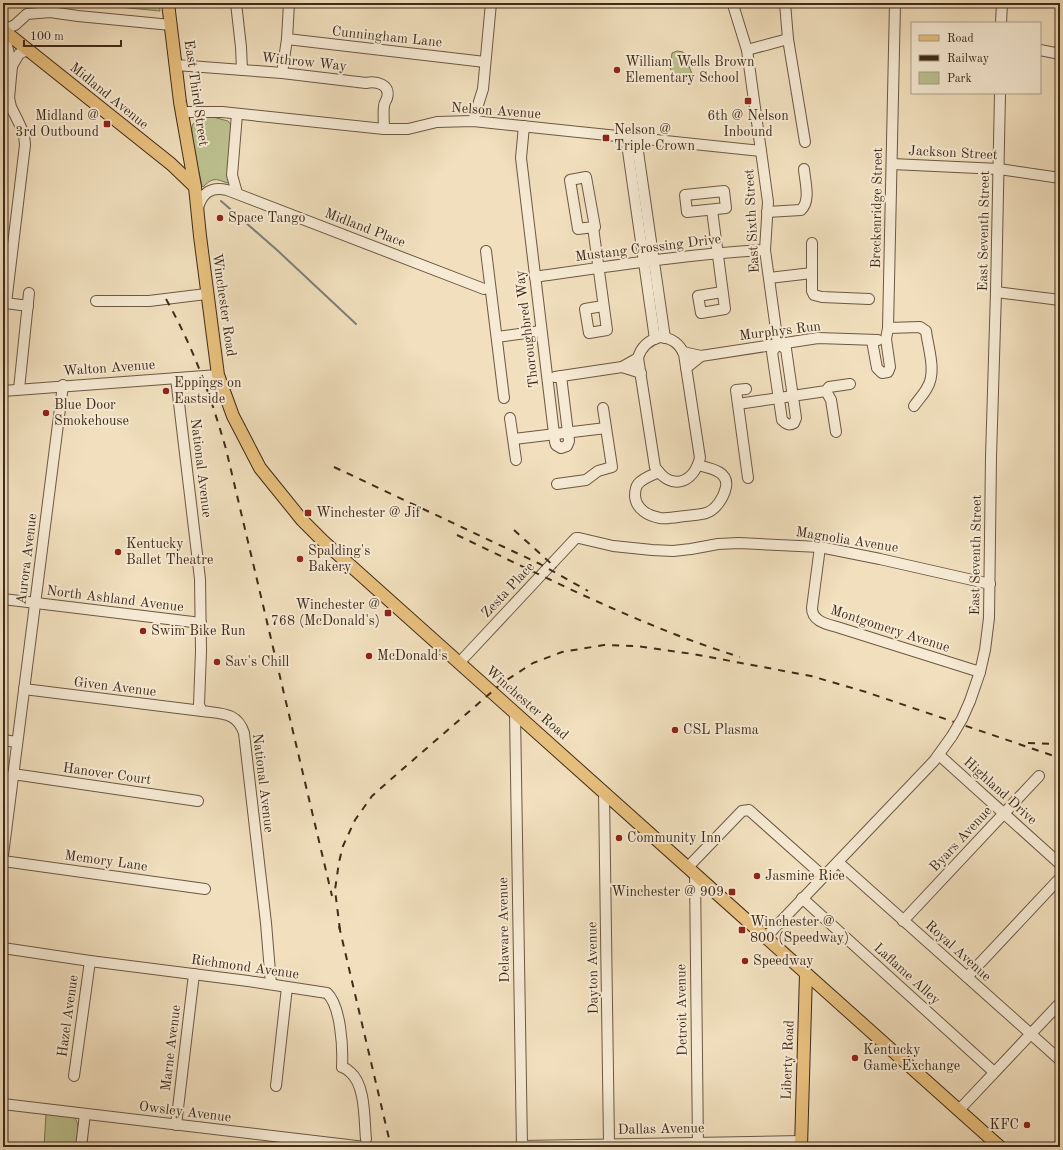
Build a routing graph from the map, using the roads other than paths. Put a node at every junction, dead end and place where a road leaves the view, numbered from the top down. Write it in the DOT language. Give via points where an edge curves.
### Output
graph roads {
  1 [pos="168,3"];
  2 [pos="236,3"];
  3 [pos="289,3"];
  4 [pos="491,3"];
  5 [pos="734,3"];
  6 [pos="785,3"];
  7 [pos="895,3"];
  8 [pos="1002,3"];
  9 [pos="1002,22"];
  10 [pos="171,25"];
  11 [pos="3,30"];
  12 [pos="287,39"];
  13 [pos="788,39"];
  14 [pos="27,50"];
  15 [pos="747,50"];
  16 [pos="1041,50"];
  17 [pos="1060,54"];
  18 [pos="485,62"];
  19 [pos="176,65"];
  20 [pos="12,66"];
  21 [pos="242,70"];
  22 [pos="282,73"];
  23 [pos="1000,94"];
  24 [pos="182,112"];
  25 [pos="237,114"];
  26 [pos="473,121"];
  27 [pos="524,126"];
  28 [pos="384,129"];
  29 [pos="631,138"];
  30 [pos="805,142"];
  31 [pos="762,151"];
  32 [pos="892,164"];
  33 [pos="804,169"];
  34 [pos="999,169"];
  35 [pos="1060,178"];
  36 [pos="195,187"];
  37 [pos="237,193"];
  38 [pos="197,210"];
  39 [pos="712,210"];
  40 [pos="767,212"];
  41 [pos="593,227"];
  42 [pos="812,243"];
  43 [pos="765,250"];
  44 [pos="486,251"];
  45 [pos="717,253"];
  46 [pos="648,260"];
  47 [pos="598,268"];
  48 [pos="812,273"];
  49 [pos="535,277"];
  50 [pos="769,278"];
  51 [pos="484,289"];
  52 [pos="722,292"];
  53 [pos="996,292"];
  54 [pos="29,293"];
  55 [pos="206,294"];
  56 [pos="869,299"];
  57 [pos="1060,300"];
  58 [pos="96,301"];
  59 [pos="28,306"];
  60 [pos="603,306"];
  61 [pos="888,328"];
  62 [pos="542,331"];
  63 [pos="497,337"];
  64 [pos="660,338"];
  65 [pos="886,339"];
  66 [pos="872,341"];
  67 [pos="778,344"];
  68 [pos="701,356"];
  69 [pos="685,360"];
  70 [pos="640,365"];
  71 [pos="622,368"];
  72 [pos="218,375"];
  73 [pos="561,376"];
  74 [pos="176,378"];
  75 [pos="547,378"];
  76 [pos="850,384"];
  77 [pos="63,385"];
  78 [pos="18,389"];
  79 [pos="746,389"];
  80 [pos="3,391"];
  81 [pos="826,391"];
  82 [pos="793,396"];
  83 [pos="504,398"];
  84 [pos="778,398"];
  85 [pos="738,404"];
  86 [pos="914,406"];
  87 [pos="603,408"];
  88 [pos="510,418"];
  89 [pos="606,428"];
  90 [pos="568,432"];
  91 [pos="836,432"];
  92 [pos="554,434"];
  93 [pos="514,439"];
  94 [pos="516,460"];
  95 [pos="698,465"];
  96 [pos="659,472"];
  97 [pos="748,478"];
  98 [pos="557,484"];
  99 [pos="579,538"];
  100 [pos="820,547"];
  101 [pos="990,584"];
  102 [pos="3,599"];
  103 [pos="36,603"];
  104 [pos="201,623"];
  105 [pos="459,663"];
  106 [pos="980,672"];
  107 [pos="24,689"];
  108 [pos="202,711"];
  109 [pos="515,713"];
  110 [pos="3,740"];
  111 [pos="17,742"];
  112 [pos="939,755"];
  113 [pos="13,774"];
  114 [pos="1039,776"];
  115 [pos="604,792"];
  116 [pos="198,801"];
  117 [pos="1004,814"];
  118 [pos="3,855"];
  119 [pos="3,861"];
  120 [pos="838,862"];
  121 [pos="1060,864"];
  122 [pos="692,870"];
  123 [pos="823,876"];
  124 [pos="1060,878"];
  125 [pos="205,889"];
  126 [pos="802,898"];
  127 [pos="903,921"];
  128 [pos="765,938"];
  129 [pos="3,948"];
  130 [pos="90,961"];
  131 [pos="194,974"];
  132 [pos="806,974"];
  133 [pos="967,977"];
  134 [pos="271,984"];
  135 [pos="287,987"];
  136 [pos="1060,1003"];
  137 [pos="1030,1034"];
  138 [pos="1060,1060"];
  139 [pos="994,1072"];
  140 [pos="74,1076"];
  141 [pos="276,1086"];
  142 [pos="3,1104"];
  143 [pos="959,1110"];
  144 [pos="85,1114"];
  145 [pos="176,1125"];
  146 [pos="365,1143"];
  147 [pos="609,1144"];
  148 [pos="801,1144"];
  149 [pos="698,1145"];
  150 [pos="522,1146"];
  151 [pos="81,1147"];
  152 [pos="1000,1147"];
  1 -- 10 [label="main road, East Third Street"];
  2 -- 21 [label="street"];
  3 -- 12 [label="street"];
  4 -- 18 [label="street"];
  5 -- 15 [label="street, East Sixth Street"];
  6 -- 13 [label="street"];
  7 -- 32 [label="street, Breckenridge Street"];
  8 -- 9 [label="street"];
  10 -- 11 [label="street" via="44,12 27,14 15,25"];
  10 -- 19 [label="main road, East Third Street"];
  11 -- 14 [label="main road, Midland Avenue"];
  11 -- 20 [label="street"];
  12 -- 18 [label="street, Cunningham Lane"];
  12 -- 22 [label="street"];
  13 -- 15 [label="street"];
  13 -- 30 [label="street"];
  14 -- 20 [label="street" via="19,54"];
  14 -- 36 [label="main road, Midland Avenue" via="171,164"];
  15 -- 31 [label="street, East Sixth Street"];
  16 -- 17 [label="street"];
  18 -- 26 [label="street" via="483,88"];
  19 -- 21 [label="street, Withrow Way"];
  19 -- 24 [label="main road, East Third Street"];
  20 -- 59 [label="street" via="8,98 24,134 25,145 6,303"];
  21 -- 22 [label="street, Withrow Way"];
  22 -- 28 [label="street, Withrow Way" via="366,83 378,82 384,85 388,93 384,104"];
  23 -- 34 [label="street, East Seventh Street"];
  24 -- 25 [label="street, Nelson Avenue"];
  24 -- 36 [label="main road, East Third Street"];
  25 -- 28 [label="street, Nelson Avenue"];
  25 -- 37 [label="street" via="232,174"];
  26 -- 27 [label="street, Nelson Avenue"];
  26 -- 28 [label="street, Nelson Avenue" via="437,122 408,129"];
  27 -- 29 [label="street, Nelson Avenue"];
  27 -- 49 [label="street, Thoroughbred Way" via="521,158"];
  29 -- 31 [label="street, Nelson Avenue"];
  29 -- 46 [label="street"];
  31 -- 40 [label="street, East Sixth Street"];
  32 -- 34 [label="street, Jackson Street"];
  32 -- 61 [label="street, Breckenridge Street"];
  33 -- 40 [label="street" via="805,207 801,210"];
  34 -- 35 [label="street, Jackson Street"];
  34 -- 53 [label="street, East Seventh Street"];
  36 -- 38 [label="main road, Winchester Road"];
  37 -- 38 [label="street, Midland Place" via="222,189 212,190 202,196"];
  37 -- 51 [label="street, Midland Place"];
  38 -- 55 [label="main road, Winchester Road"];
  39 -- 45 [label="street"];
  40 -- 43 [label="street, East Sixth Street"];
  41 -- 41 [label="street" via="578,229 570,180 586,177"];
  41 -- 47 [label="street"];
  42 -- 48 [label="street"];
  43 -- 45 [label="street, Mustang Crossing Drive"];
  43 -- 50 [label="street, East Sixth Street"];
  44 -- 63 [label="street"];
  45 -- 46 [label="street, Mustang Crossing Drive"];
  45 -- 52 [label="street"];
  46 -- 47 [label="street, Mustang Crossing Drive"];
  46 -- 64 [label="street"];
  47 -- 49 [label="street, Mustang Crossing Drive"];
  47 -- 60 [label="street"];
  48 -- 50 [label="street"];
  48 -- 56 [label="street" via="814,295"];
  49 -- 62 [label="street, Thoroughbred Way"];
  50 -- 67 [label="street, East Sixth Street"];
  53 -- 57 [label="street"];
  53 -- 101 [label="street, East Seventh Street"];
  54 -- 59 [label="street"];
  55 -- 58 [label="street" via="149,301"];
  55 -- 72 [label="main road, Winchester Road"];
  59 -- 78 [label="street"];
  61 -- 65 [label="street, Breckenridge Street"];
  61 -- 86 [label="street" via="920,328 926,331 931,377 928,387"];
  62 -- 63 [label="street"];
  62 -- 75 [label="street, Thoroughbred Way"];
  63 -- 83 [label="street"];
  64 -- 69 [label="street" via="669,338 678,344"];
  64 -- 70 [label="street" via="647,343 639,353"];
  65 -- 66 [label="street, Murphys Run"];
  65 -- 66 [label="street, Breckenridge Street" via="890,370 885,373 877,368"];
  66 -- 67 [label="street, Murphys Run" via="818,338"];
  67 -- 68 [label="street, Murphys Run"];
  67 -- 82 [label="street, East Sixth Street" via="786,349"];
  67 -- 84 [label="street, East Sixth Street" via="772,352"];
  68 -- 69 [label="street, Murphys Run"];
  68 -- 69 [label="street, Murphys Run"];
  69 -- 95 [label="street" via="700,458"];
  70 -- 71 [label="street"];
  70 -- 71 [label="street"];
  70 -- 96 [label="street" via="655,467"];
  71 -- 73 [label="street"];
  72 -- 74 [label="street, Walton Avenue"];
  72 -- 105 [label="main road, Winchester Road" via="233,416 251,452 286,502 323,541"];
  73 -- 75 [label="street"];
  73 -- 90 [label="street, Thoroughbred Way"];
  74 -- 77 [label="street, Walton Avenue"];
  74 -- 104 [label="street, National Avenue" via="198,553"];
  75 -- 92 [label="street, Thoroughbred Way"];
  76 -- 81 [label="street" via="829,387"];
  77 -- 78 [label="street, Walton Avenue"];
  77 -- 103 [label="street, Aurora Avenue"];
  78 -- 80 [label="street, Walton Avenue"];
  79 -- 85 [label="street" via="736,390"];
  81 -- 82 [label="street"];
  81 -- 91 [label="street" via="831,400"];
  82 -- 84 [label="street"];
  82 -- 84 [label="street, East Sixth Street" via="796,418 789,424 782,420"];
  84 -- 85 [label="street"];
  85 -- 97 [label="street"];
  87 -- 89 [label="street"];
  88 -- 93 [label="street"];
  89 -- 90 [label="street"];
  89 -- 98 [label="street" via="612,467 598,471 586,480"];
  90 -- 92 [label="street"];
  90 -- 92 [label="street, Thoroughbred Way" via="569,444 561,448 556,445"];
  92 -- 93 [label="street"];
  93 -- 94 [label="street"];
  95 -- 96 [label="street" via="692,476 674,482 667,480"];
  95 -- 96 [label="street" via="718,472 724,477 726,484 720,501 706,513 667,518 644,512 638,506 635,492 644,479"];
  99 -- 100 [label="street, Magnolia Avenue" via="613,546 673,551 739,543"];
  99 -- 105 [label="street, Zesta Place" via="573,541"];
  100 -- 101 [label="street, Magnolia Avenue"];
  100 -- 106 [label="street, Montgomery Avenue" via="812,608 818,620"];
  101 -- 106 [label="street, East Seventh Street" via="988,634"];
  102 -- 103 [label="street, North Ashland Avenue"];
  103 -- 104 [label="street, North Ashland Avenue"];
  103 -- 107 [label="street, Aurora Avenue"];
  104 -- 108 [label="street, National Avenue" via="198,702"];
  105 -- 109 [label="main road, Winchester Road"];
  106 -- 112 [label="street, East Seventh Street, bridge" via="962,719"];
  107 -- 108 [label="street, Given Avenue"];
  107 -- 111 [label="street, Aurora Avenue"];
  108 -- 134 [label="street, National Avenue" via="232,717 241,725 244,733"];
  109 -- 115 [label="main road, Winchester Road"];
  109 -- 150 [label="street, Delaware Avenue"];
  110 -- 111 [label="street"];
  111 -- 113 [label="street, Aurora Avenue"];
  112 -- 117 [label="street, Highland Drive"];
  112 -- 120 [label="street, East Seventh Street"];
  113 -- 116 [label="street, Hanover Court"];
  113 -- 118 [label="street, Aurora Avenue"];
  114 -- 117 [label="street, Byars Avenue"];
  115 -- 122 [label="main road, Winchester Road"];
  115 -- 147 [label="street, Dayton Avenue"];
  117 -- 121 [label="street, Highland Drive"];
  117 -- 127 [label="street, Byars Avenue"];
  119 -- 125 [label="street, Memory Lane"];
  120 -- 123 [label="street, East Seventh Street"];
  120 -- 127 [label="street, Royal Avenue"];
  122 -- 123 [label="street" via="742,811 751,810"];
  122 -- 128 [label="main road, Winchester Road"];
  122 -- 149 [label="street, Detroit Avenue"];
  123 -- 126 [label="street, East Seventh Street"];
  124 -- 133 [label="street"];
  126 -- 128 [label="street, East Seventh Street"];
  126 -- 139 [label="street, Laflame Alley"];
  127 -- 133 [label="street, Royal Avenue"];
  128 -- 132 [label="main road, Winchester Road"];
  129 -- 130 [label="street, Richmond Avenue"];
  130 -- 131 [label="street, Richmond Avenue"];
  130 -- 140 [label="street, Hazel Avenue"];
  131 -- 134 [label="street, Richmond Avenue"];
  131 -- 145 [label="street, Marne Avenue"];
  132 -- 143 [label="main road, Winchester Road"];
  132 -- 148 [label="main road, Liberty Road"];
  133 -- 137 [label="street, Royal Avenue"];
  134 -- 135 [label="street, Richmond Avenue"];
  135 -- 141 [label="street"];
  135 -- 146 [label="street, Richmond Avenue" via="327,993 332,998 343,1051 342,1067 354,1076 363,1096"];
  136 -- 137 [label="street"];
  137 -- 138 [label="street, Royal Avenue"];
  137 -- 139 [label="street"];
  139 -- 143 [label="street"];
  142 -- 144 [label="street, Owsley Avenue"];
  143 -- 152 [label="main road, Winchester Road"];
  144 -- 145 [label="street, Owsley Avenue"];
  144 -- 151 [label="street"];
  145 -- 146 [label="street, Owsley Avenue"];
  147 -- 149 [label="street, Dallas Avenue"];
  147 -- 150 [label="street, Dallas Avenue"];
  148 -- 149 [label="street, Dallas Avenue"];
}
